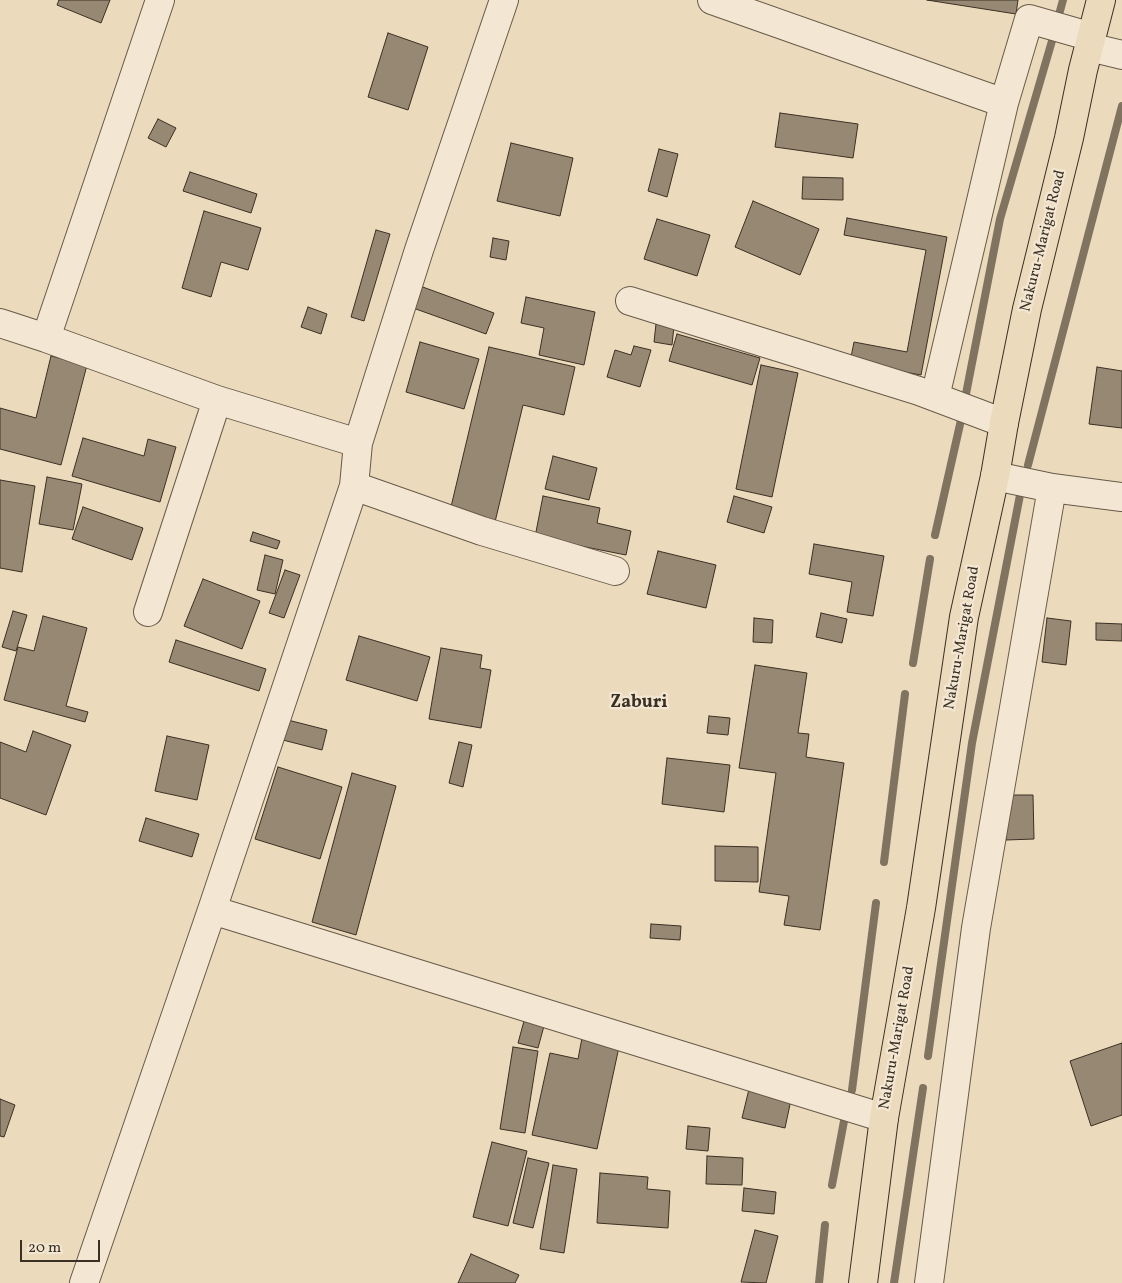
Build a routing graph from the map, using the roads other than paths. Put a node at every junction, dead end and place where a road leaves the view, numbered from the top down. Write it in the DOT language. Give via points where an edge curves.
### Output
graph roads {
  1 [pos="160,0"];
  2 [pos="504,0"];
  3 [pos="712,0"];
  4 [pos="1101,0"];
  5 [pos="1090,42"];
  6 [pos="1122,54"];
  7 [pos="1004,102"];
  8 [pos="630,301"];
  9 [pos="0,323"];
  10 [pos="46,338"];
  11 [pos="935,397"];
  12 [pos="218,400"];
  13 [pos="1004,423"];
  14 [pos="358,443"];
  15 [pos="995,476"];
  16 [pos="354,486"];
  17 [pos="1052,488"];
  18 [pos="1122,497"];
  19 [pos="615,572"];
  20 [pos="148,612"];
  21 [pos="212,910"];
  22 [pos="884,1118"];
  23 [pos="84,1283"];
  24 [pos="863,1283"];
  25 [pos="929,1283"];
  1 -- 10 [label="street"];
  2 -- 14 [label="street"];
  3 -- 7 [label="street"];
  4 -- 5 [label="main road, Nakuru-Marigat Road"];
  5 -- 6 [label="street"];
  5 -- 7 [label="street" via="1029,19"];
  5 -- 13 [label="main road, Nakuru-Marigat Road" via="1070,138 1027,309"];
  7 -- 11 [label="street"];
  8 -- 11 [label="street"];
  9 -- 10 [label="street"];
  10 -- 12 [label="street"];
  11 -- 13 [label="street"];
  12 -- 14 [label="street"];
  12 -- 20 [label="street"];
  13 -- 15 [label="main road, Nakuru-Marigat Road"];
  14 -- 16 [label="street"];
  15 -- 17 [label="street"];
  15 -- 22 [label="main road, Nakuru-Marigat Road" via="964,617 921,908"];
  16 -- 19 [label="street" via="482,531"];
  16 -- 21 [label="street"];
  17 -- 18 [label="street"];
  17 -- 25 [label="street" via="976,928"];
  21 -- 22 [label="street"];
  21 -- 23 [label="street"];
  22 -- 24 [label="main road, Nakuru-Marigat Road"];
}
